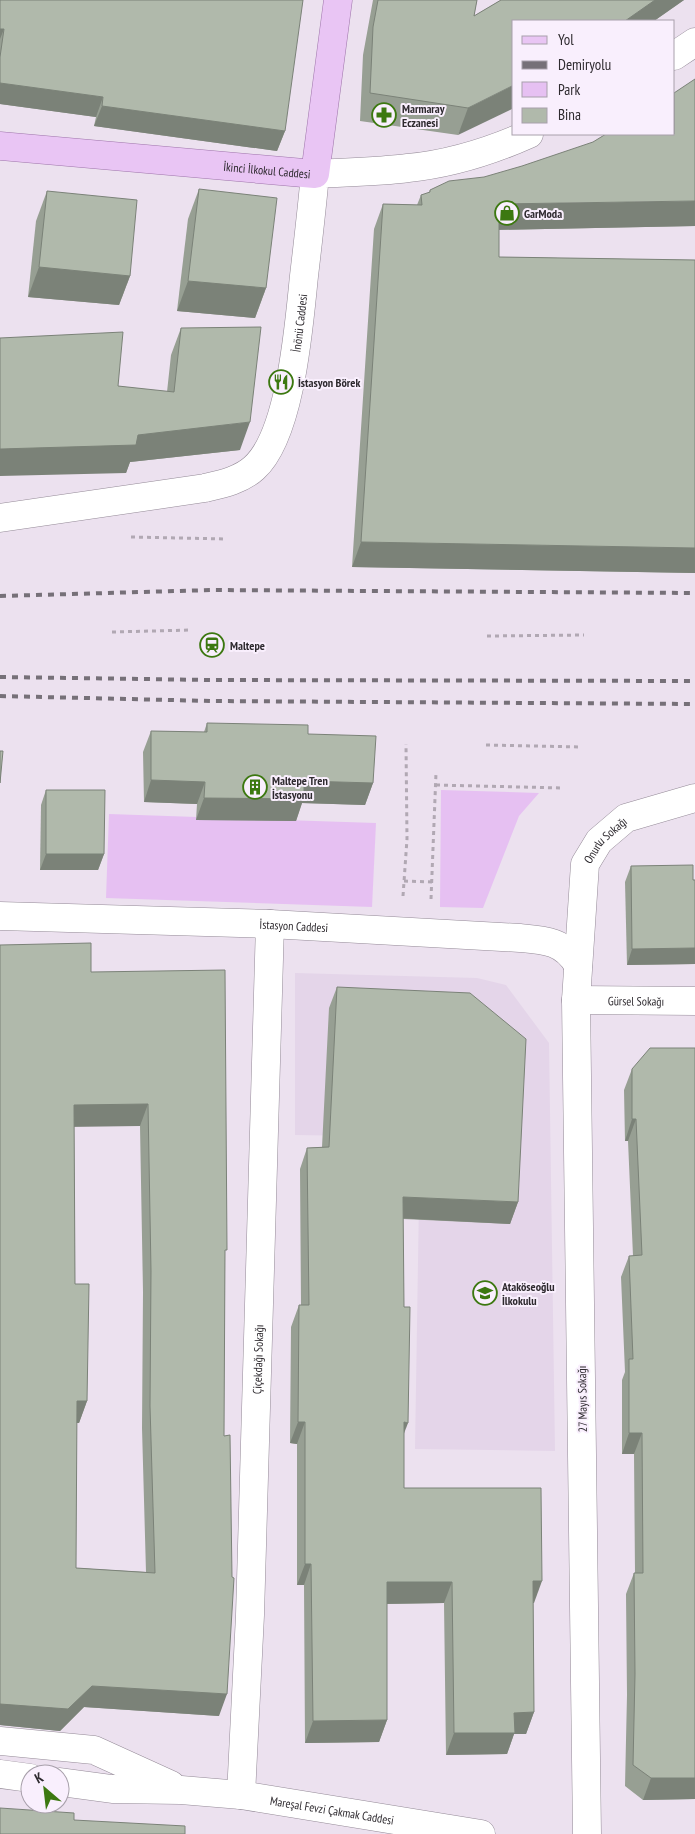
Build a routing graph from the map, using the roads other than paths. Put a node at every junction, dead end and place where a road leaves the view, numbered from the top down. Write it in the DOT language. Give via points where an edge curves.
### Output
graph roads {
  1 [pos="338,0"];
  2 [pos="695,42"];
  3 [pos="675,55"];
  4 [pos="527,135"];
  5 [pos="0,146"];
  6 [pos="315,174"];
  7 [pos="0,518"];
  8 [pos="695,798"];
  9 [pos="0,916"];
  10 [pos="270,924"];
  11 [pos="578,965"];
  12 [pos="576,1000"];
  13 [pos="695,1001"];
  14 [pos="0,1741"];
  15 [pos="0,1774"];
  16 [pos="20,1777"];
  17 [pos="70,1783"];
  18 [pos="181,1790"];
  19 [pos="241,1795"];
  20 [pos="481,1834"];
  21 [pos="588,1834"];
  1 -- 6 [label="main road, İnönü Caddesi"];
  2 -- 3 [label="street"];
  4 -- 6 [label="street, İkinci İlkokul Caddesi" via="503,146 455,160 409,168"];
  5 -- 6 [label="main road, İkinci İlkokul Caddesi"];
  6 -- 7 [label="street, İnönü Caddesi" via="296,346 284,410 266,453 254,469 233,481 205,488"];
  8 -- 11 [label="street, Onurlu Sokağı" via="626,818 599,842 585,864"];
  9 -- 10 [label="street, İstasyon Caddesi"];
  10 -- 11 [label="street, İstasyon Caddesi" via="542,940 560,945"];
  10 -- 19 [label="street, Çiçekdağı Sokağı" via="250,1605"];
  11 -- 12 [label="street, 27 Mayıs Sokağı"];
  12 -- 13 [label="street, Gürsel Sokağı"];
  12 -- 21 [label="street, 27 Mayıs Sokağı"];
  14 -- 18 [label="street, Mareşal Fevzi Çakmak Caddesi" via="94,1750"];
  15 -- 16 [label="street"];
  17 -- 18 [label="street, Mareşal Fevzi Çakmak Caddesi" via="112,1789"];
  18 -- 19 [label="street, Mareşal Fevzi Çakmak Caddesi"];
  19 -- 20 [label="street, Mareşal Fevzi Çakmak Caddesi"];
}
